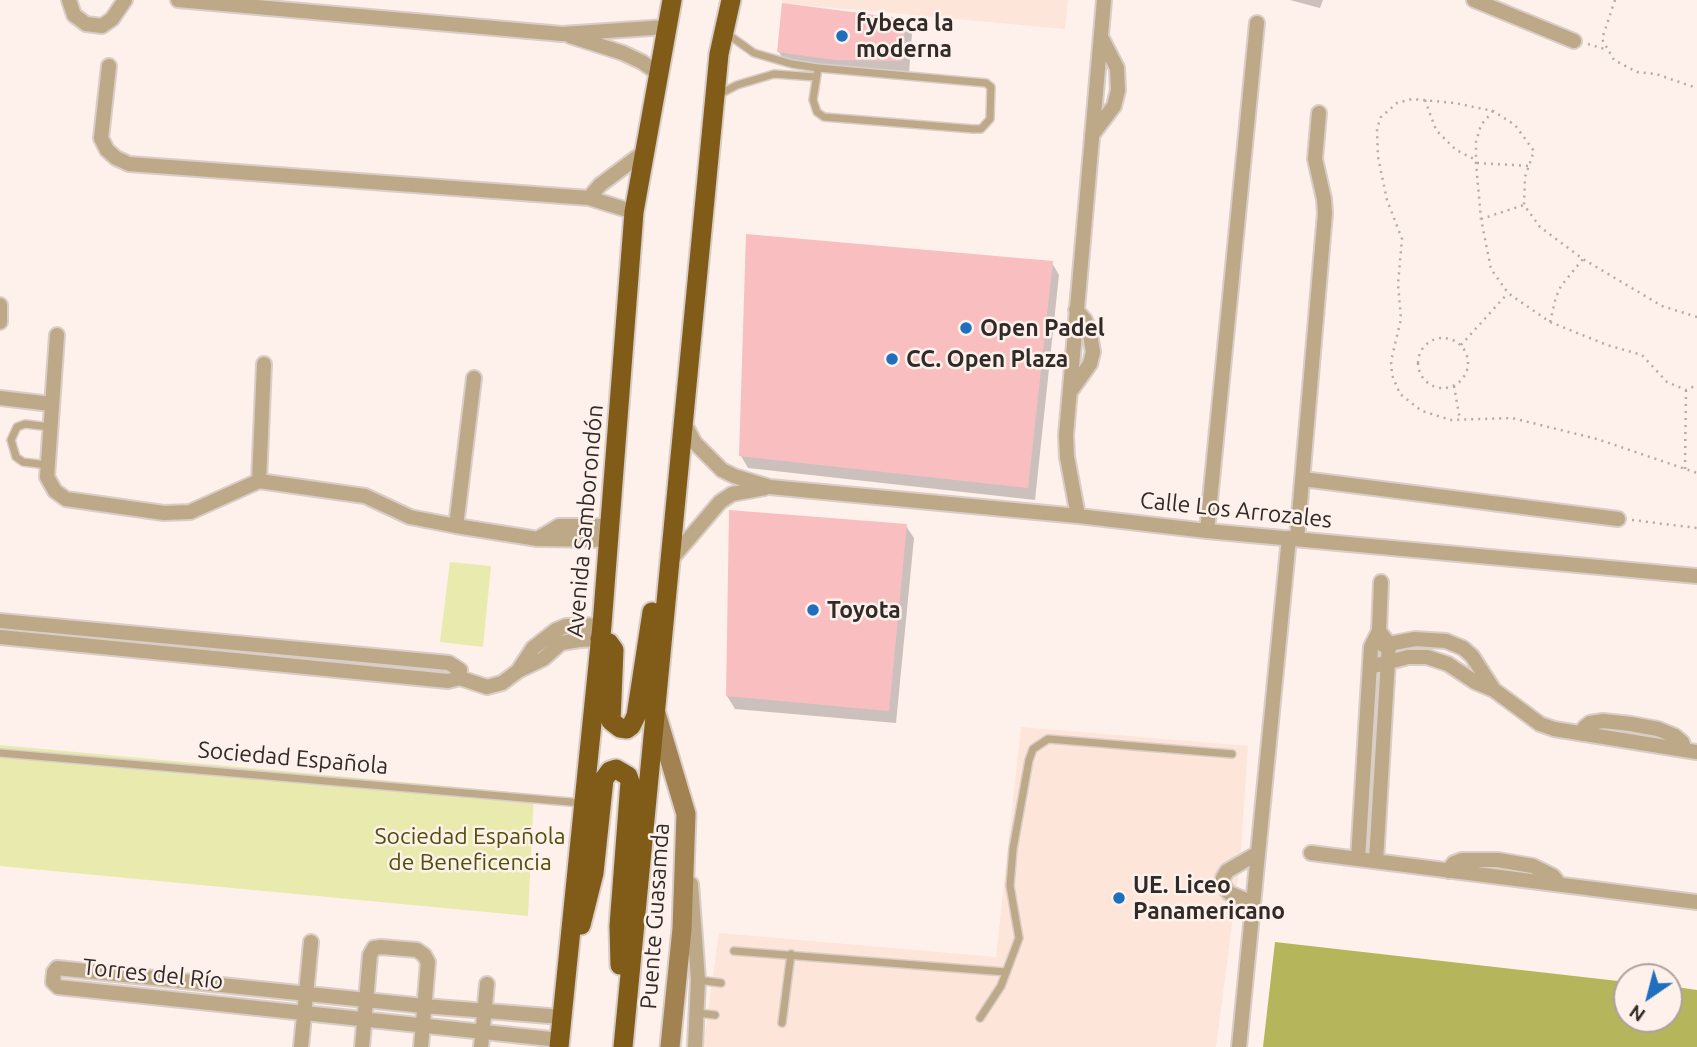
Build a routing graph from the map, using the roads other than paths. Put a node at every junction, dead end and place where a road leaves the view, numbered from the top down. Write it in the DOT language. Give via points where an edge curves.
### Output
graph roads {
  1 [pos="69,0"];
  2 [pos="125,0"];
  3 [pos="178,0"];
  4 [pos="672,0"];
  5 [pos="731,0"];
  6 [pos="1104,0"];
  7 [pos="1481,1"];
  8 [pos="1508,6"];
  9 [pos="1256,23"];
  10 [pos="666,27"];
  11 [pos="627,31"];
  12 [pos="724,32"];
  13 [pos="562,34"];
  14 [pos="1101,37"];
  15 [pos="1574,41"];
  16 [pos="623,53"];
  17 [pos="775,61"];
  18 [pos="109,66"];
  19 [pos="818,68"];
  20 [pos="659,74"];
  21 [pos="774,74"];
  22 [pos="816,77"];
  23 [pos="715,98"];
  24 [pos="1320,113"];
  25 [pos="1092,135"];
  26 [pos="644,152"];
  27 [pos="612,174"];
  28 [pos="589,198"];
  29 [pos="607,204"];
  30 [pos="635,212"];
  31 [pos="0,305"];
  32 [pos="0,322"];
  33 [pos="57,335"];
  34 [pos="264,363"];
  35 [pos="474,378"];
  36 [pos="0,398"];
  37 [pos="51,404"];
  38 [pos="684,423"];
  39 [pos="50,427"];
  40 [pos="47,465"];
  41 [pos="1303,479"];
  42 [pos="259,481"];
  43 [pos="770,487"];
  44 [pos="1078,516"];
  45 [pos="1618,519"];
  46 [pos="456,526"];
  47 [pos="1207,531"];
  48 [pos="609,533"];
  49 [pos="1293,538"];
  50 [pos="669,562"];
  51 [pos="1697,576"];
  52 [pos="1381,582"];
  53 [pos="0,621"];
  54 [pos="45,625"];
  55 [pos="101,631"];
  56 [pos="1380,631"];
  57 [pos="601,632"];
  58 [pos="159,636"];
  59 [pos="0,637"];
  60 [pos="42,641"];
  61 [pos="1389,644"];
  62 [pos="272,646"];
  63 [pos="99,647"];
  64 [pos="1371,648"];
  65 [pos="158,653"];
  66 [pos="377,656"];
  67 [pos="1388,662"];
  68 [pos="270,664"];
  69 [pos="1370,667"];
  70 [pos="376,674"];
  71 [pos="460,678"];
  72 [pos="1494,690"];
  73 [pos="655,709"];
  74 [pos="1693,747"];
  75 [pos="0,752"];
  76 [pos="1232,754"];
  77 [pos="1365,757"];
  78 [pos="1382,758"];
  79 [pos="584,803"];
  80 [pos="686,814"];
  81 [pos="1258,853"];
  82 [pos="1311,853"];
  83 [pos="1358,859"];
  84 [pos="1376,861"];
  85 [pos="1697,902"];
  86 [pos="1253,903"];
  87 [pos="311,942"];
  88 [pos="734,951"];
  89 [pos="791,954"];
  90 [pos="1006,972"];
  91 [pos="153,978"];
  92 [pos="698,980"];
  93 [pos="721,983"];
  94 [pos="214,984"];
  95 [pos="487,984"];
  96 [pos="307,993"];
  97 [pos="565,993"];
  98 [pos="153,997"];
  99 [pos="366,1000"];
  100 [pos="213,1004"];
  101 [pos="424,1006"];
  102 [pos="484,1010"];
  103 [pos="698,1013"];
  104 [pos="304,1014"];
  105 [pos="715,1015"];
  106 [pos="562,1017"];
  107 [pos="980,1018"];
  108 [pos="364,1021"];
  109 [pos="782,1023"];
  110 [pos="422,1027"];
  111 [pos="482,1032"];
  112 [pos="559,1044"];
  113 [pos="301,1047"];
  114 [pos="362,1047"];
  115 [pos="421,1047"];
  116 [pos="481,1047"];
  117 [pos="622,1047"];
  118 [pos="670,1047"];
  119 [pos="695,1047"];
  120 [pos="1239,1047"];
  1 -- 2 [label="street" via="74,15 86,24 102,26"];
  3 -- 13 [label="street"];
  4 -- 10 [label="highway, Avenida Samborondón"];
  5 -- 12 [label="highway"];
  6 -- 14 [label="street"];
  7 -- 8 [label="street"];
  8 -- 15 [label="street"];
  9 -- 47 [label="street"];
  10 -- 11 [label="street"];
  10 -- 20 [label="highway, Avenida Samborondón"];
  11 -- 13 [label="street"];
  11 -- 16 [label="street"];
  12 -- 17 [label="lane"];
  12 -- 23 [label="highway"];
  13 -- 16 [label="street"];
  14 -- 25 [label="street"];
  14 -- 25 [label="street" via="1117,68 1118,90 1114,106"];
  16 -- 20 [label="street"];
  17 -- 19 [label="lane"];
  17 -- 21 [label="lane"];
  18 -- 28 [label="street" via="101,138 107,150 129,164"];
  19 -- 22 [label="lane"];
  19 -- 22 [label="lane" via="986,83 991,88 990,119 981,129 973,129 824,117 813,100"];
  20 -- 26 [label="highway, Avenida Samborondón"];
  21 -- 22 [label="lane"];
  21 -- 23 [label="lane" via="737,85"];
  23 -- 38 [label="highway"];
  24 -- 41 [label="street" via="1315,159 1325,213"];
  25 -- 44 [label="street" via="1069,393 1067,457"];
  26 -- 27 [label="street"];
  26 -- 30 [label="highway, Avenida Samborondón"];
  27 -- 28 [label="street"];
  27 -- 29 [label="street"];
  28 -- 29 [label="street"];
  29 -- 30 [label="street"];
  30 -- 48 [label="highway, Avenida Samborondón"];
  31 -- 32 [label="street"];
  33 -- 37 [label="street"];
  34 -- 42 [label="street"];
  35 -- 46 [label="street"];
  36 -- 37 [label="street"];
  37 -- 39 [label="street"];
  38 -- 43 [label="street, Calle Los Arrozales" via="695,443 722,470"];
  38 -- 50 [label="highway"];
  39 -- 40 [label="street"];
  39 -- 40 [label="lane" via="25,424 17,427 11,440 16,457 23,462"];
  40 -- 42 [label="street" via="47,477 66,499 164,513 190,512"];
  41 -- 45 [label="street"];
  41 -- 49 [label="street"];
  42 -- 46 [label="street" via="365,496 410,517"];
  43 -- 44 [label="street, Calle Los Arrozales"];
  43 -- 50 [label="street, Calle Los Arrozales" via="732,494 720,502"];
  44 -- 47 [label="street, Calle Los Arrozales"];
  46 -- 48 [label="street" via="538,539 559,526"];
  47 -- 49 [label="street, Calle Los Arrozales"];
  48 -- 57 [label="highway, Avenida Samborondón"];
  49 -- 51 [label="street, Calle Los Arrozales"];
  49 -- 81 [label="street"];
  50 -- 57 [label="highway" via="653,604 636,716 627,729 611,721 614,650"];
  50 -- 73 [label="highway"];
  52 -- 56 [label="street"];
  53 -- 54 [label="street"];
  54 -- 55 [label="street"];
  54 -- 60 [label="street"];
  55 -- 58 [label="street"];
  55 -- 63 [label="street"];
  56 -- 61 [label="street"];
  56 -- 64 [label="street"];
  57 -- 71 [label="street" via="561,643 502,684 487,687"];
  57 -- 79 [label="highway, Avenida Samborondón"];
  58 -- 62 [label="street"];
  58 -- 65 [label="street"];
  59 -- 60 [label="street"];
  60 -- 63 [label="street"];
  61 -- 64 [label="street"];
  61 -- 67 [label="street"];
  61 -- 72 [label="street" via="1446,641 1472,656"];
  62 -- 66 [label="street"];
  62 -- 68 [label="street"];
  63 -- 65 [label="street"];
  64 -- 69 [label="street"];
  65 -- 68 [label="street"];
  66 -- 70 [label="street"];
  66 -- 71 [label="street" via="449,663 460,670"];
  67 -- 69 [label="street"];
  67 -- 72 [label="street" via="1427,657"];
  67 -- 78 [label="street"];
  68 -- 70 [label="street"];
  69 -- 77 [label="street"];
  70 -- 71 [label="street" via="448,681"];
  72 -- 74 [label="street" via="1554,729 1583,734 1590,723 1631,724 1658,729"];
  73 -- 80 [label="main road, Puente Guasamda"];
  73 -- 117 [label="highway"];
  75 -- 79 [label="lane, Sociedad Española"];
  76 -- 90 [label="lane" via="1048,739 1032,749 1010,886 1018,938"];
  77 -- 78 [label="street"];
  77 -- 83 [label="street"];
  78 -- 84 [label="street"];
  79 -- 97 [label="highway, Avenida Samborondón"];
  80 -- 92 [label="street"];
  80 -- 118 [label="main road, Puente Guasamda" via="682,929"];
  81 -- 86 [label="street"];
  81 -- 86 [label="street" via="1223,878 1229,893"];
  82 -- 83 [label="street"];
  83 -- 84 [label="street"];
  84 -- 85 [label="street"];
  86 -- 120 [label="street"];
  87 -- 96 [label="street"];
  88 -- 89 [label="lane"];
  89 -- 90 [label="lane"];
  89 -- 109 [label="lane"];
  90 -- 107 [label="lane"];
  91 -- 94 [label="street, Torres del Río"];
  91 -- 98 [label="street"];
  91 -- 98 [label="street, Torres del Río" via="57,968 53,982"];
  92 -- 93 [label="lane"];
  92 -- 103 [label="street"];
  94 -- 96 [label="street, Torres del Río"];
  94 -- 100 [label="street"];
  95 -- 102 [label="street"];
  96 -- 99 [label="street, Torres del Río"];
  96 -- 104 [label="street"];
  97 -- 106 [label="highway, Avenida Samborondón"];
  97 -- 117 [label="highway" via="594,873 604,779 616,769 630,782 619,926"];
  98 -- 100 [label="street, Torres del Río"];
  99 -- 101 [label="street, Torres del Río"];
  99 -- 101 [label="street" via="374,948 417,950 428,962"];
  99 -- 108 [label="street"];
  100 -- 104 [label="street, Torres del Río"];
  101 -- 102 [label="street, Torres del Río"];
  101 -- 110 [label="street"];
  102 -- 106 [label="street, Torres del Río"];
  102 -- 111 [label="street"];
  103 -- 105 [label="lane"];
  103 -- 119 [label="street"];
  104 -- 108 [label="street, Torres del Río"];
  104 -- 113 [label="street"];
  106 -- 112 [label="highway, Avenida Samborondón"];
  108 -- 110 [label="street, Torres del Río"];
  108 -- 114 [label="street"];
  110 -- 111 [label="street, Torres del Río"];
  110 -- 115 [label="street"];
  111 -- 112 [label="street, Torres del Río"];
  111 -- 116 [label="street"];
}
